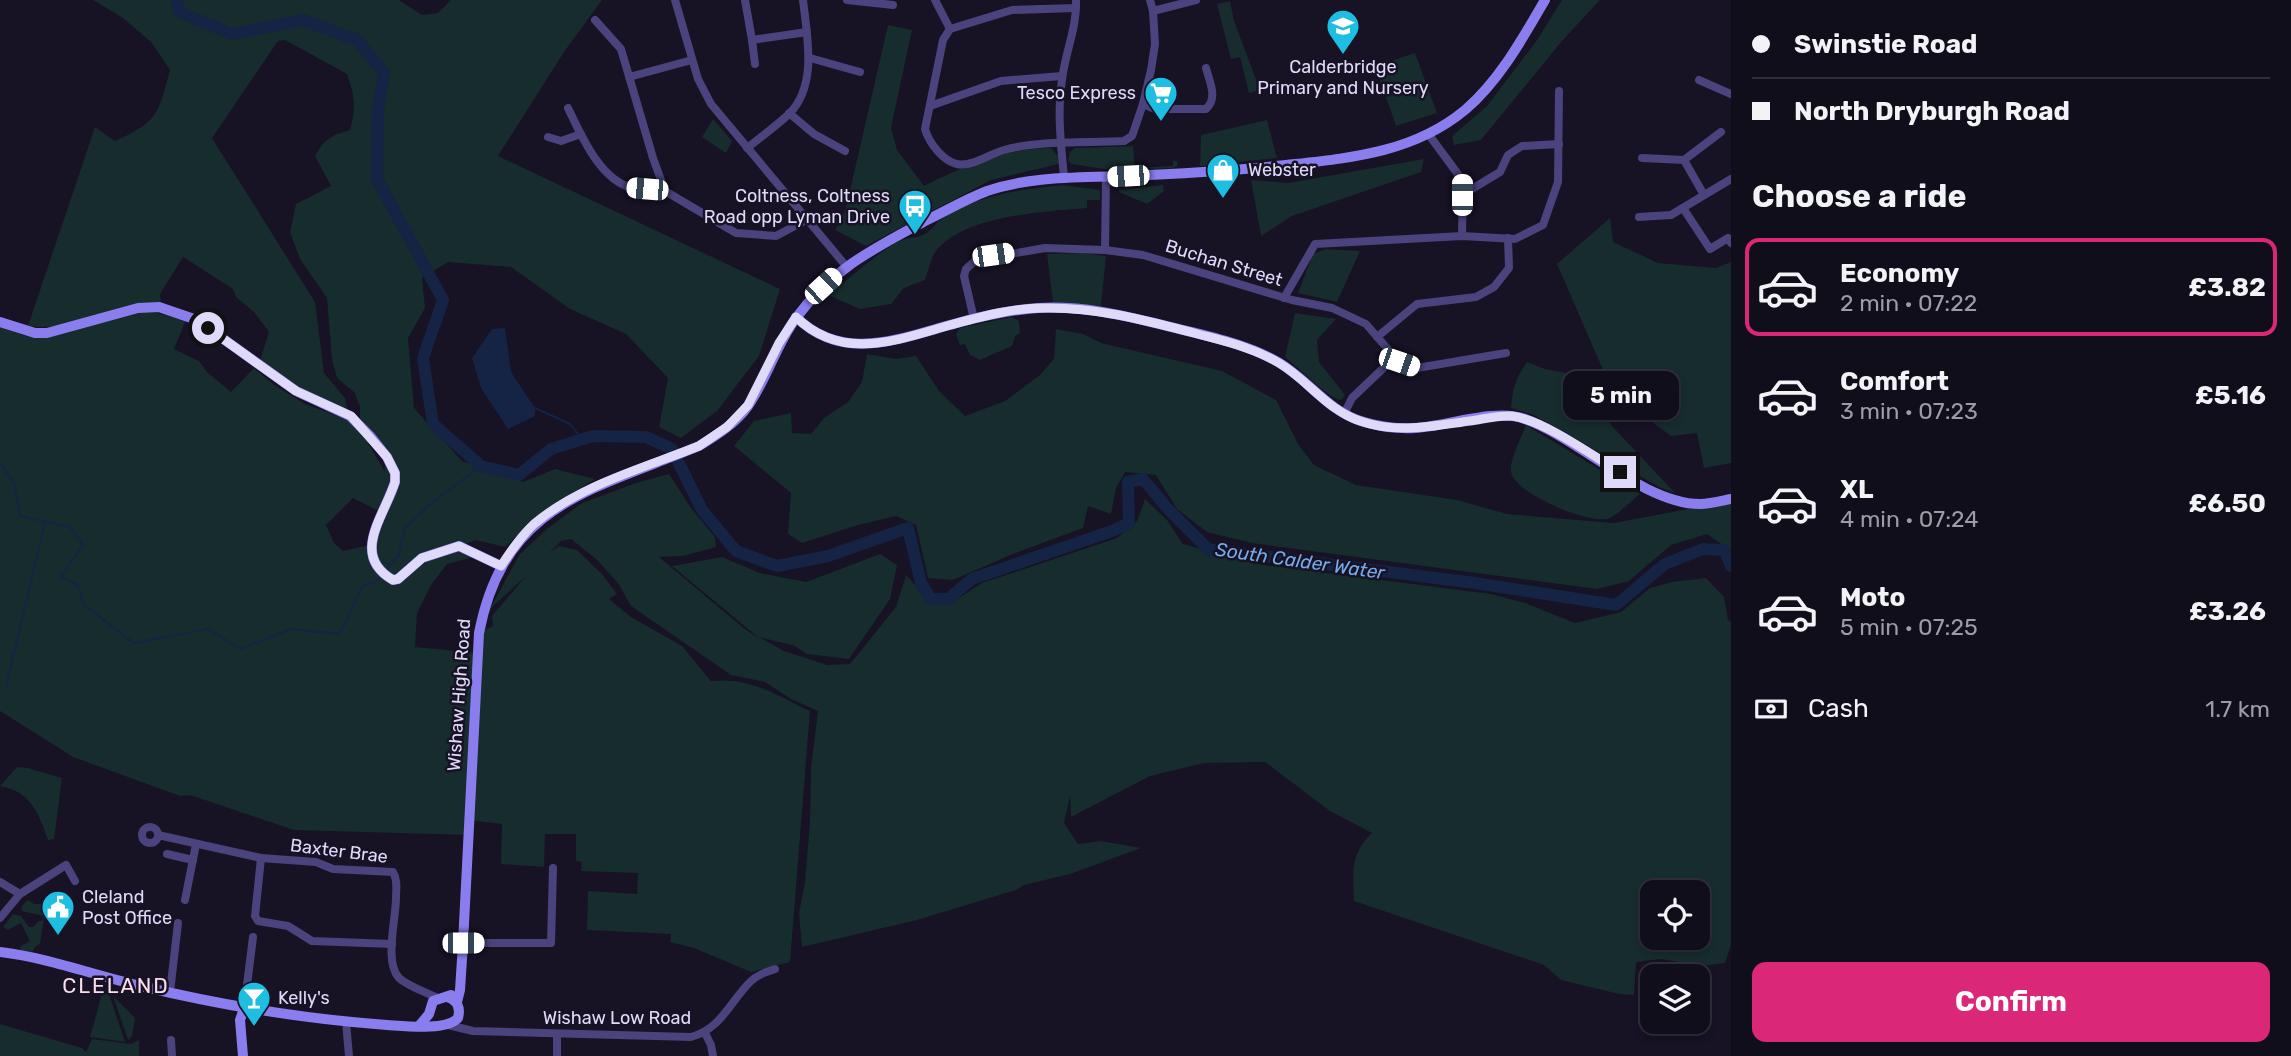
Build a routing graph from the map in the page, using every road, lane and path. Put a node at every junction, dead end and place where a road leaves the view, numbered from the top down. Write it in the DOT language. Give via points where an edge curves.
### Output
graph roads {
  1 [pos="676,0"];
  2 [pos="746,0"];
  3 [pos="803,0"];
  4 [pos="847,0"];
  5 [pos="935,0"];
  6 [pos="1012,0"];
  7 [pos="1150,0"];
  8 [pos="1196,0"];
  9 [pos="1545,0"];
  10 [pos="1076,4"];
  11 [pos="893,5"];
  12 [pos="1012,10"];
  13 [pos="1153,11"];
  14 [pos="595,20"];
  15 [pos="950,29"];
  16 [pos="807,32"];
  17 [pos="752,40"];
  18 [pos="810,58"];
  19 [pos="692,60"];
  20 [pos="755,64"];
  21 [pos="1206,68"];
  22 [pos="860,72"];
  23 [pos="1062,76"];
  24 [pos="629,78"];
  25 [pos="1699,80"];
  26 [pos="1559,90"];
  27 [pos="1731,94"];
  28 [pos="1143,104"];
  29 [pos="930,106"];
  30 [pos="568,108"];
  31 [pos="789,113"];
  32 [pos="1721,132"];
  33 [pos="581,134"];
  34 [pos="1429,135"];
  35 [pos="548,137"];
  36 [pos="1061,144"];
  37 [pos="1559,144"];
  38 [pos="747,148"];
  39 [pos="845,151"];
  40 [pos="1642,158"];
  41 [pos="1684,160"];
  42 [pos="1064,177"];
  43 [pos="1105,177"];
  44 [pos="1731,179"];
  45 [pos="665,191"];
  46 [pos="1462,195"];
  47 [pos="1704,195"];
  48 [pos="1683,208"];
  49 [pos="1639,217"];
  50 [pos="806,219"];
  51 [pos="1462,236"];
  52 [pos="1508,238"];
  53 [pos="1731,243"];
  54 [pos="1105,250"];
  55 [pos="846,266"];
  56 [pos="1284,298"];
  57 [pos="796,317"];
  58 [pos="974,319"];
  59 [pos="0,322"];
  60 [pos="1377,337"];
  61 [pos="1506,353"];
  62 [pos="1395,357"];
  63 [pos="1344,414"];
  64 [pos="1731,499"];
  65 [pos="501,566"];
  66 [pos="158,835"];
  67 [pos="196,844"];
  68 [pos="167,855"];
  69 [pos="261,858"];
  70 [pos="192,860"];
  71 [pos="553,867"];
  72 [pos="189,876"];
  73 [pos="200,879"];
  74 [pos="75,881"];
  75 [pos="0,882"];
  76 [pos="20,894"];
  77 [pos="185,900"];
  78 [pos="0,918"];
  79 [pos="178,923"];
  80 [pos="253,937"];
  81 [pos="463,943"];
  82 [pos="392,944"];
  83 [pos="0,952"];
  84 [pos="775,969"];
  85 [pos="170,992"];
  86 [pos="440,1003"];
  87 [pos="244,1009"];
  88 [pos="458,1018"];
  89 [pos="346,1022"];
  90 [pos="443,1025"];
  91 [pos="419,1026"];
  92 [pos="473,1031"];
  93 [pos="705,1033"];
  94 [pos="557,1034"];
  95 [pos="171,1040"];
  96 [pos="172,1056"];
  97 [pos="243,1056"];
  98 [pos="349,1056"];
  99 [pos="557,1056"];
  100 [pos="713,1056"];
  1 -- 19 [label="street"];
  2 -- 17 [label="street"];
  3 -- 16 [label="street"];
  4 -- 11 [label="street"];
  5 -- 15 [label="street"];
  6 -- 12 [label="street"];
  7 -- 13 [label="street"];
  8 -- 13 [label="street"];
  9 -- 34 [label="street, Wishaw High Road" via="1494,79 1466,109"];
  10 -- 12 [label="street"];
  10 -- 23 [label="street"];
  12 -- 15 [label="street"];
  13 -- 28 [label="street" via="1155,44"];
  14 -- 24 [label="street" via="621,49"];
  15 -- 29 [label="street" via="943,40"];
  16 -- 17 [label="street"];
  16 -- 18 [label="street"];
  17 -- 20 [label="street"];
  18 -- 22 [label="street"];
  18 -- 31 [label="street" via="801,94"];
  19 -- 24 [label="street"];
  19 -- 38 [label="street" via="711,104"];
  21 -- 28 [label="street" via="1214,97 1206,109 1155,109"];
  23 -- 29 [label="street" via="1001,81"];
  23 -- 36 [label="street"];
  24 -- 45 [label="street"];
  25 -- 27 [label="street"];
  26 -- 37 [label="street"];
  28 -- 36 [label="street" via="1132,136 1124,141"];
  29 -- 36 [label="street" via="927,136 955,164 1025,146"];
  30 -- 33 [label="street"];
  31 -- 38 [label="street"];
  31 -- 39 [label="street"];
  32 -- 41 [label="street"];
  33 -- 35 [label="street" via="561,141"];
  33 -- 45 [label="street" via="604,171 630,188"];
  34 -- 43 [label="street, Wishaw High Road" via="1355,157 1213,173"];
  34 -- 46 [label="street" via="1462,181"];
  36 -- 42 [label="street"];
  37 -- 46 [label="street" via="1522,146 1508,155 1500,172"];
  37 -- 52 [label="street" via="1558,182 1543,225 1516,239"];
  38 -- 50 [label="street"];
  40 -- 41 [label="street"];
  41 -- 47 [label="street"];
  42 -- 43 [label="street, Wishaw High Road"];
  42 -- 55 [label="street, Wishaw High Road" via="989,190"];
  43 -- 54 [label="street"];
  44 -- 47 [label="street"];
  45 -- 50 [label="street" via="736,233 776,236"];
  46 -- 51 [label="street"];
  47 -- 48 [label="street"];
  48 -- 49 [label="street" via="1671,215"];
  48 -- 53 [label="street" via="1710,249 1727,238"];
  50 -- 55 [label="street"];
  51 -- 52 [label="street"];
  51 -- 56 [label="street" via="1315,244"];
  52 -- 60 [label="street" via="1509,268 1494,287 1476,297 1417,304"];
  54 -- 56 [label="street, Buchan Street" via="1143,255"];
  54 -- 58 [label="street, Buchan Street" via="1045,248 976,260 964,276"];
  55 -- 57 [label="street, Wishaw High Road"];
  56 -- 60 [label="street, Buchan Street" via="1335,310 1366,324"];
  57 -- 58 [label="street" via="827,339 868,344"];
  57 -- 65 [label="street, Wishaw High Road" via="748,405 727,427 699,446 588,490 560,506 534,524"];
  58 -- 63 [label="street" via="1041,307 1138,318 1261,354 1292,371"];
  59 -- 65 [label="street" via="47,333 138,308 159,307 197,320 296,391 351,416 379,447 395,473 393,491 370,545 372,561 383,574 398,579 422,558 459,546"];
  60 -- 62 [label="street, Buchan Street"];
  61 -- 62 [label="street" via="1417,368"];
  62 -- 63 [label="street" via="1352,398"];
  63 -- 64 [label="street" via="1389,428 1508,416 1525,419 1657,494 1700,504"];
  65 -- 81 [label="street, Wishaw High Road" via="483,609 478,636"];
  66 -- 67 [label="street, Baxter Brae"];
  67 -- 69 [label="street, Baxter Brae"];
  67 -- 70 [label="street"];
  68 -- 70 [label="street"];
  69 -- 82 [label="street" via="256,918 260,922 288,926 312,940"];
  69 -- 82 [label="street, Baxter Brae" via="393,872 397,879"];
  70 -- 72 [label="street"];
  71 -- 81 [label="street" via="551,943"];
  72 -- 73 [label="street"];
  72 -- 77 [label="street"];
  74 -- 76 [label="street" via="66,866"];
  75 -- 76 [label="street"];
  76 -- 78 [label="street"];
  79 -- 85 [label="street"];
  80 -- 87 [label="street"];
  81 -- 86 [label="street, Wishaw High Road" via="460,990"];
  82 -- 86 [label="street, Baxter Brae" via="399,978"];
  83 -- 85 [label="street"];
  84 -- 93 [label="street, Wishaw Low Road" via="750,982"];
  85 -- 87 [label="street"];
  86 -- 88 [label="street" via="459,1010"];
  86 -- 90 [label="street" via="430,1019"];
  86 -- 91 [label="street"];
  87 -- 89 [label="street"];
  87 -- 97 [label="street" via="240,1020"];
  88 -- 90 [label="street"];
  88 -- 92 [label="street"];
  89 -- 91 [label="street"];
  89 -- 98 [label="street"];
  90 -- 91 [label="street"];
  90 -- 92 [label="street, Wishaw Low Road"];
  92 -- 94 [label="street, Wishaw Low Road"];
  93 -- 94 [label="street, Wishaw Low Road" via="691,1037"];
  93 -- 100 [label="street"];
  94 -- 99 [label="street"];
  95 -- 96 [label="street"];
}
